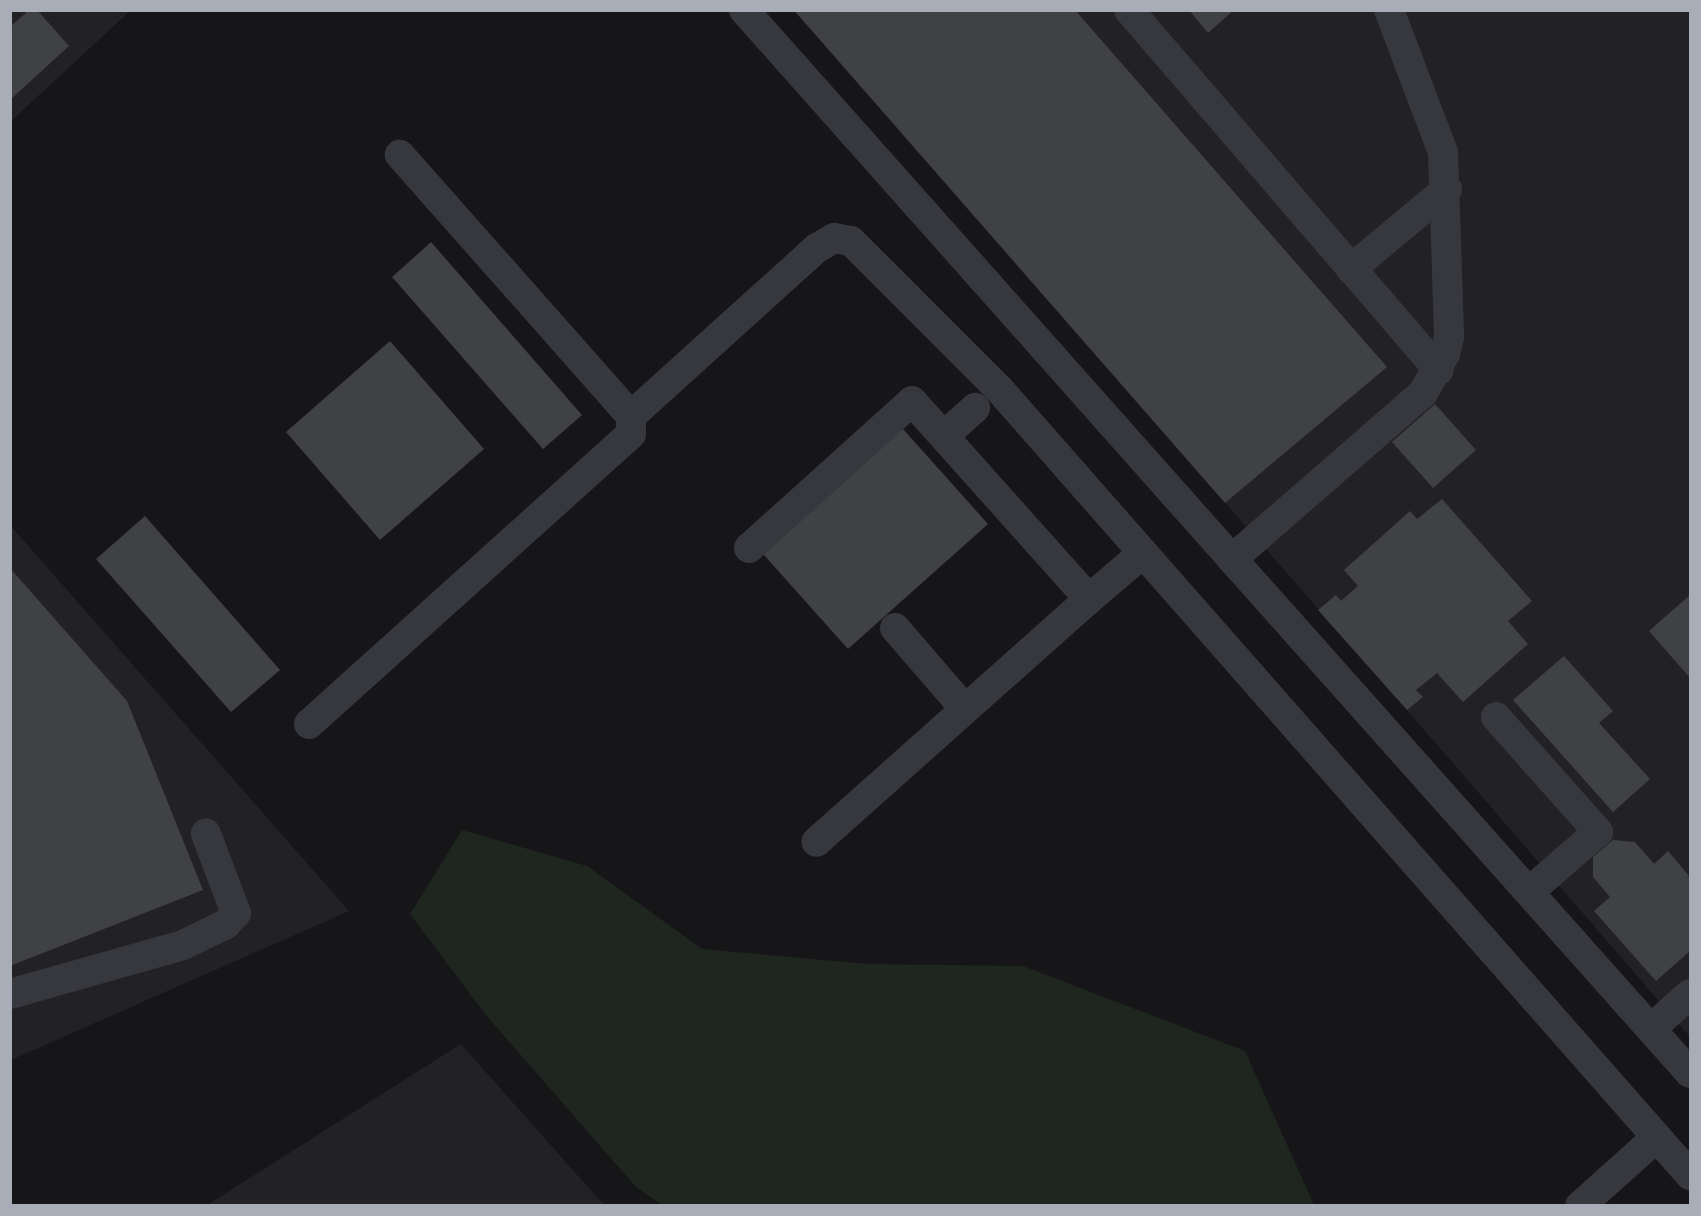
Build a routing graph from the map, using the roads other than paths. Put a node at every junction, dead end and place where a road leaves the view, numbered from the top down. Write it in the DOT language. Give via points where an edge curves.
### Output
graph roads {
  1 [pos="744,10"];
  2 [pos="1129,10"];
  3 [pos="1389,10"];
  4 [pos="400,155"];
  5 [pos="1447,189"];
  6 [pos="1351,269"];
  7 [pos="1439,370"];
  8 [pos="975,408"];
  9 [pos="632,417"];
  10 [pos="944,436"];
  11 [pos="749,548"];
  12 [pos="1143,553"];
  13 [pos="1232,559"];
  14 [pos="1089,599"];
  15 [pos="895,628"];
  16 [pos="965,709"];
  17 [pos="1496,717"];
  18 [pos="309,724"];
  19 [pos="206,834"];
  20 [pos="816,842"];
  21 [pos="1529,892"];
  22 [pos="10,994"];
  23 [pos="1690,994"];
  24 [pos="1651,1029"];
  25 [pos="1690,1073"];
  26 [pos="1657,1137"];
  27 [pos="1690,1175"];
  28 [pos="1580,1206"];
  1 -- 13 [label="street"];
  2 -- 6 [label="street"];
  3 -- 5 [label="street" via="1443,152"];
  4 -- 9 [label="street"];
  5 -- 6 [label="street"];
  5 -- 7 [label="street" via="1449,337"];
  6 -- 7 [label="street"];
  7 -- 13 [label="street" via="1424,393"];
  8 -- 10 [label="street"];
  9 -- 12 [label="street" via="817,248 834,238 851,241 946,335"];
  9 -- 18 [label="street" via="631,434"];
  10 -- 11 [label="street" via="912,401"];
  10 -- 14 [label="street"];
  12 -- 14 [label="street"];
  12 -- 26 [label="street"];
  13 -- 21 [label="street"];
  14 -- 16 [label="street"];
  15 -- 16 [label="street"];
  16 -- 20 [label="street"];
  17 -- 21 [label="street" via="1598,831"];
  19 -- 22 [label="street" via="236,913 226,924 183,945"];
  21 -- 24 [label="street"];
  23 -- 24 [label="street"];
  24 -- 25 [label="street"];
  26 -- 27 [label="street"];
  26 -- 28 [label="street"];
}
